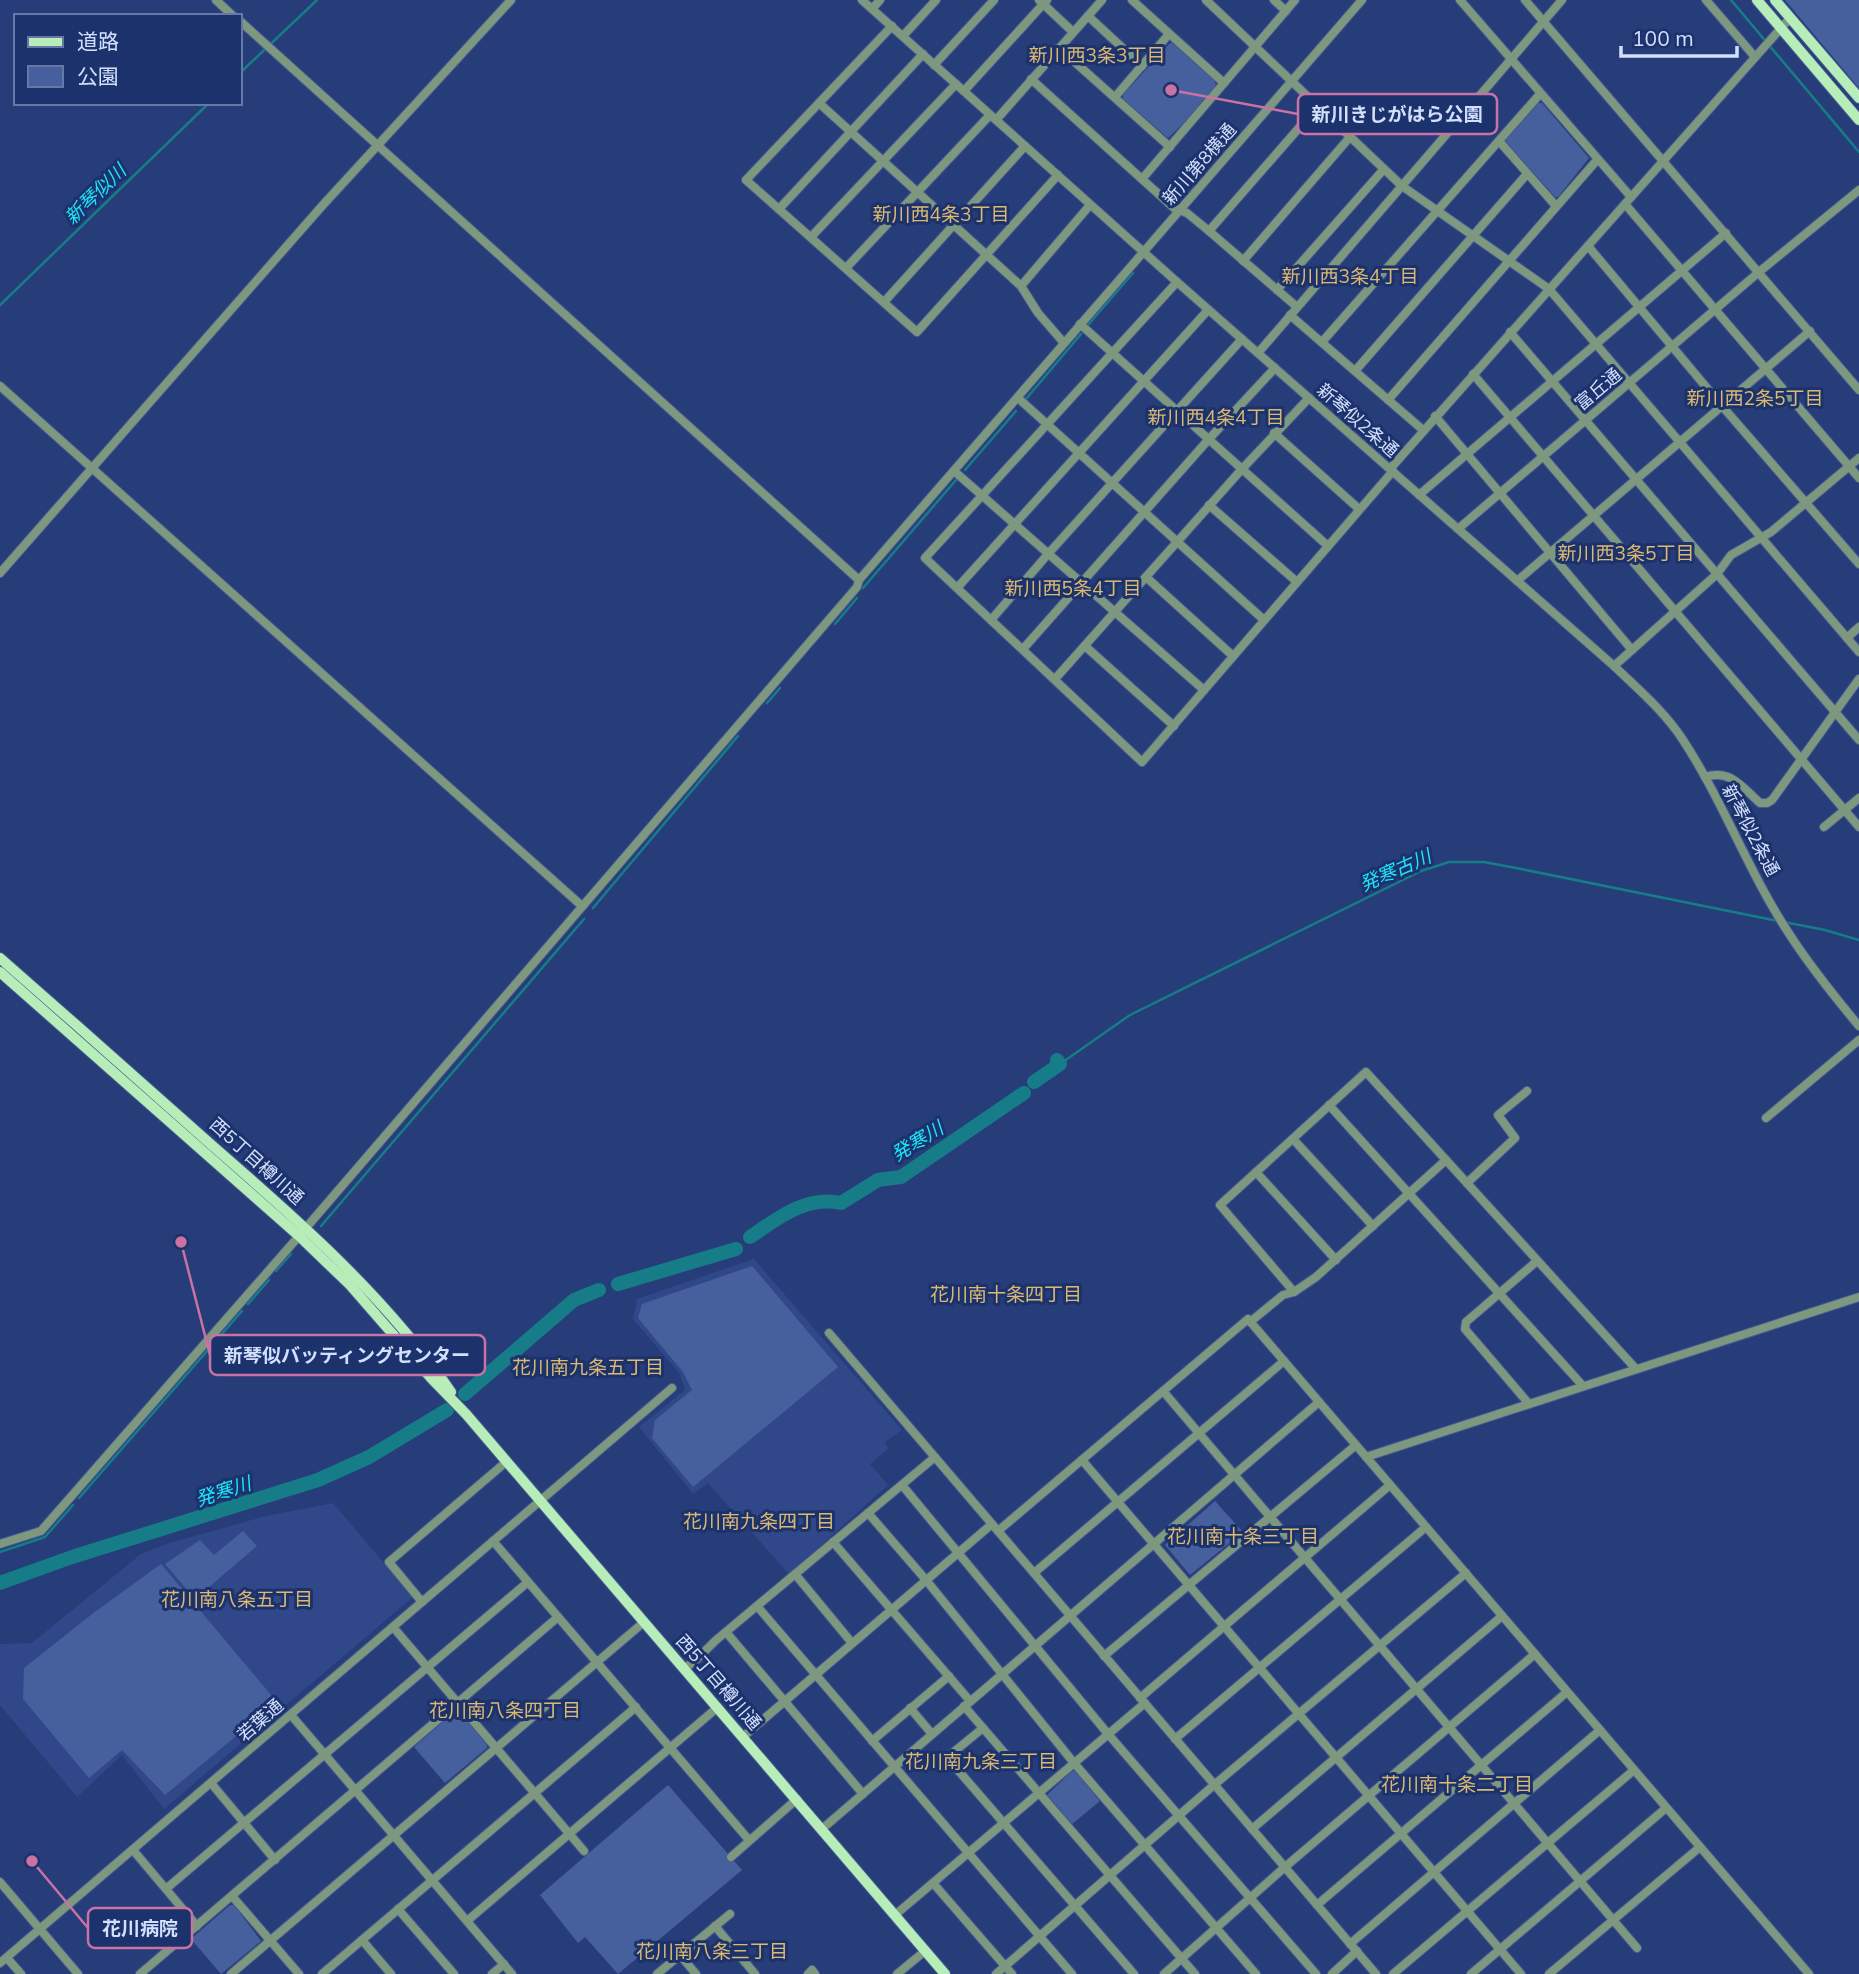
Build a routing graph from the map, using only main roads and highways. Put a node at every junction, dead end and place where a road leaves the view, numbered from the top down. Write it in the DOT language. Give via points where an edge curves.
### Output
graph roads {
  1 [pos="1757,0"];
  2 [pos="1775,0"];
  3 [pos="1859,98"];
  4 [pos="1859,120"];
  5 [pos="0,958"];
  6 [pos="0,972"];
  7 [pos="302,1232"];
  8 [pos="945,1974"];
  1 -- 4 [label="main road"];
  2 -- 3 [label="main road"];
  5 -- 7 [label="main road, 西5丁目樽川通"];
  6 -- 7 [label="main road, 西5丁目樽川通"];
  7 -- 8 [label="main road, 西5丁目樽川通" via="362,1283 506,1462"];
}
